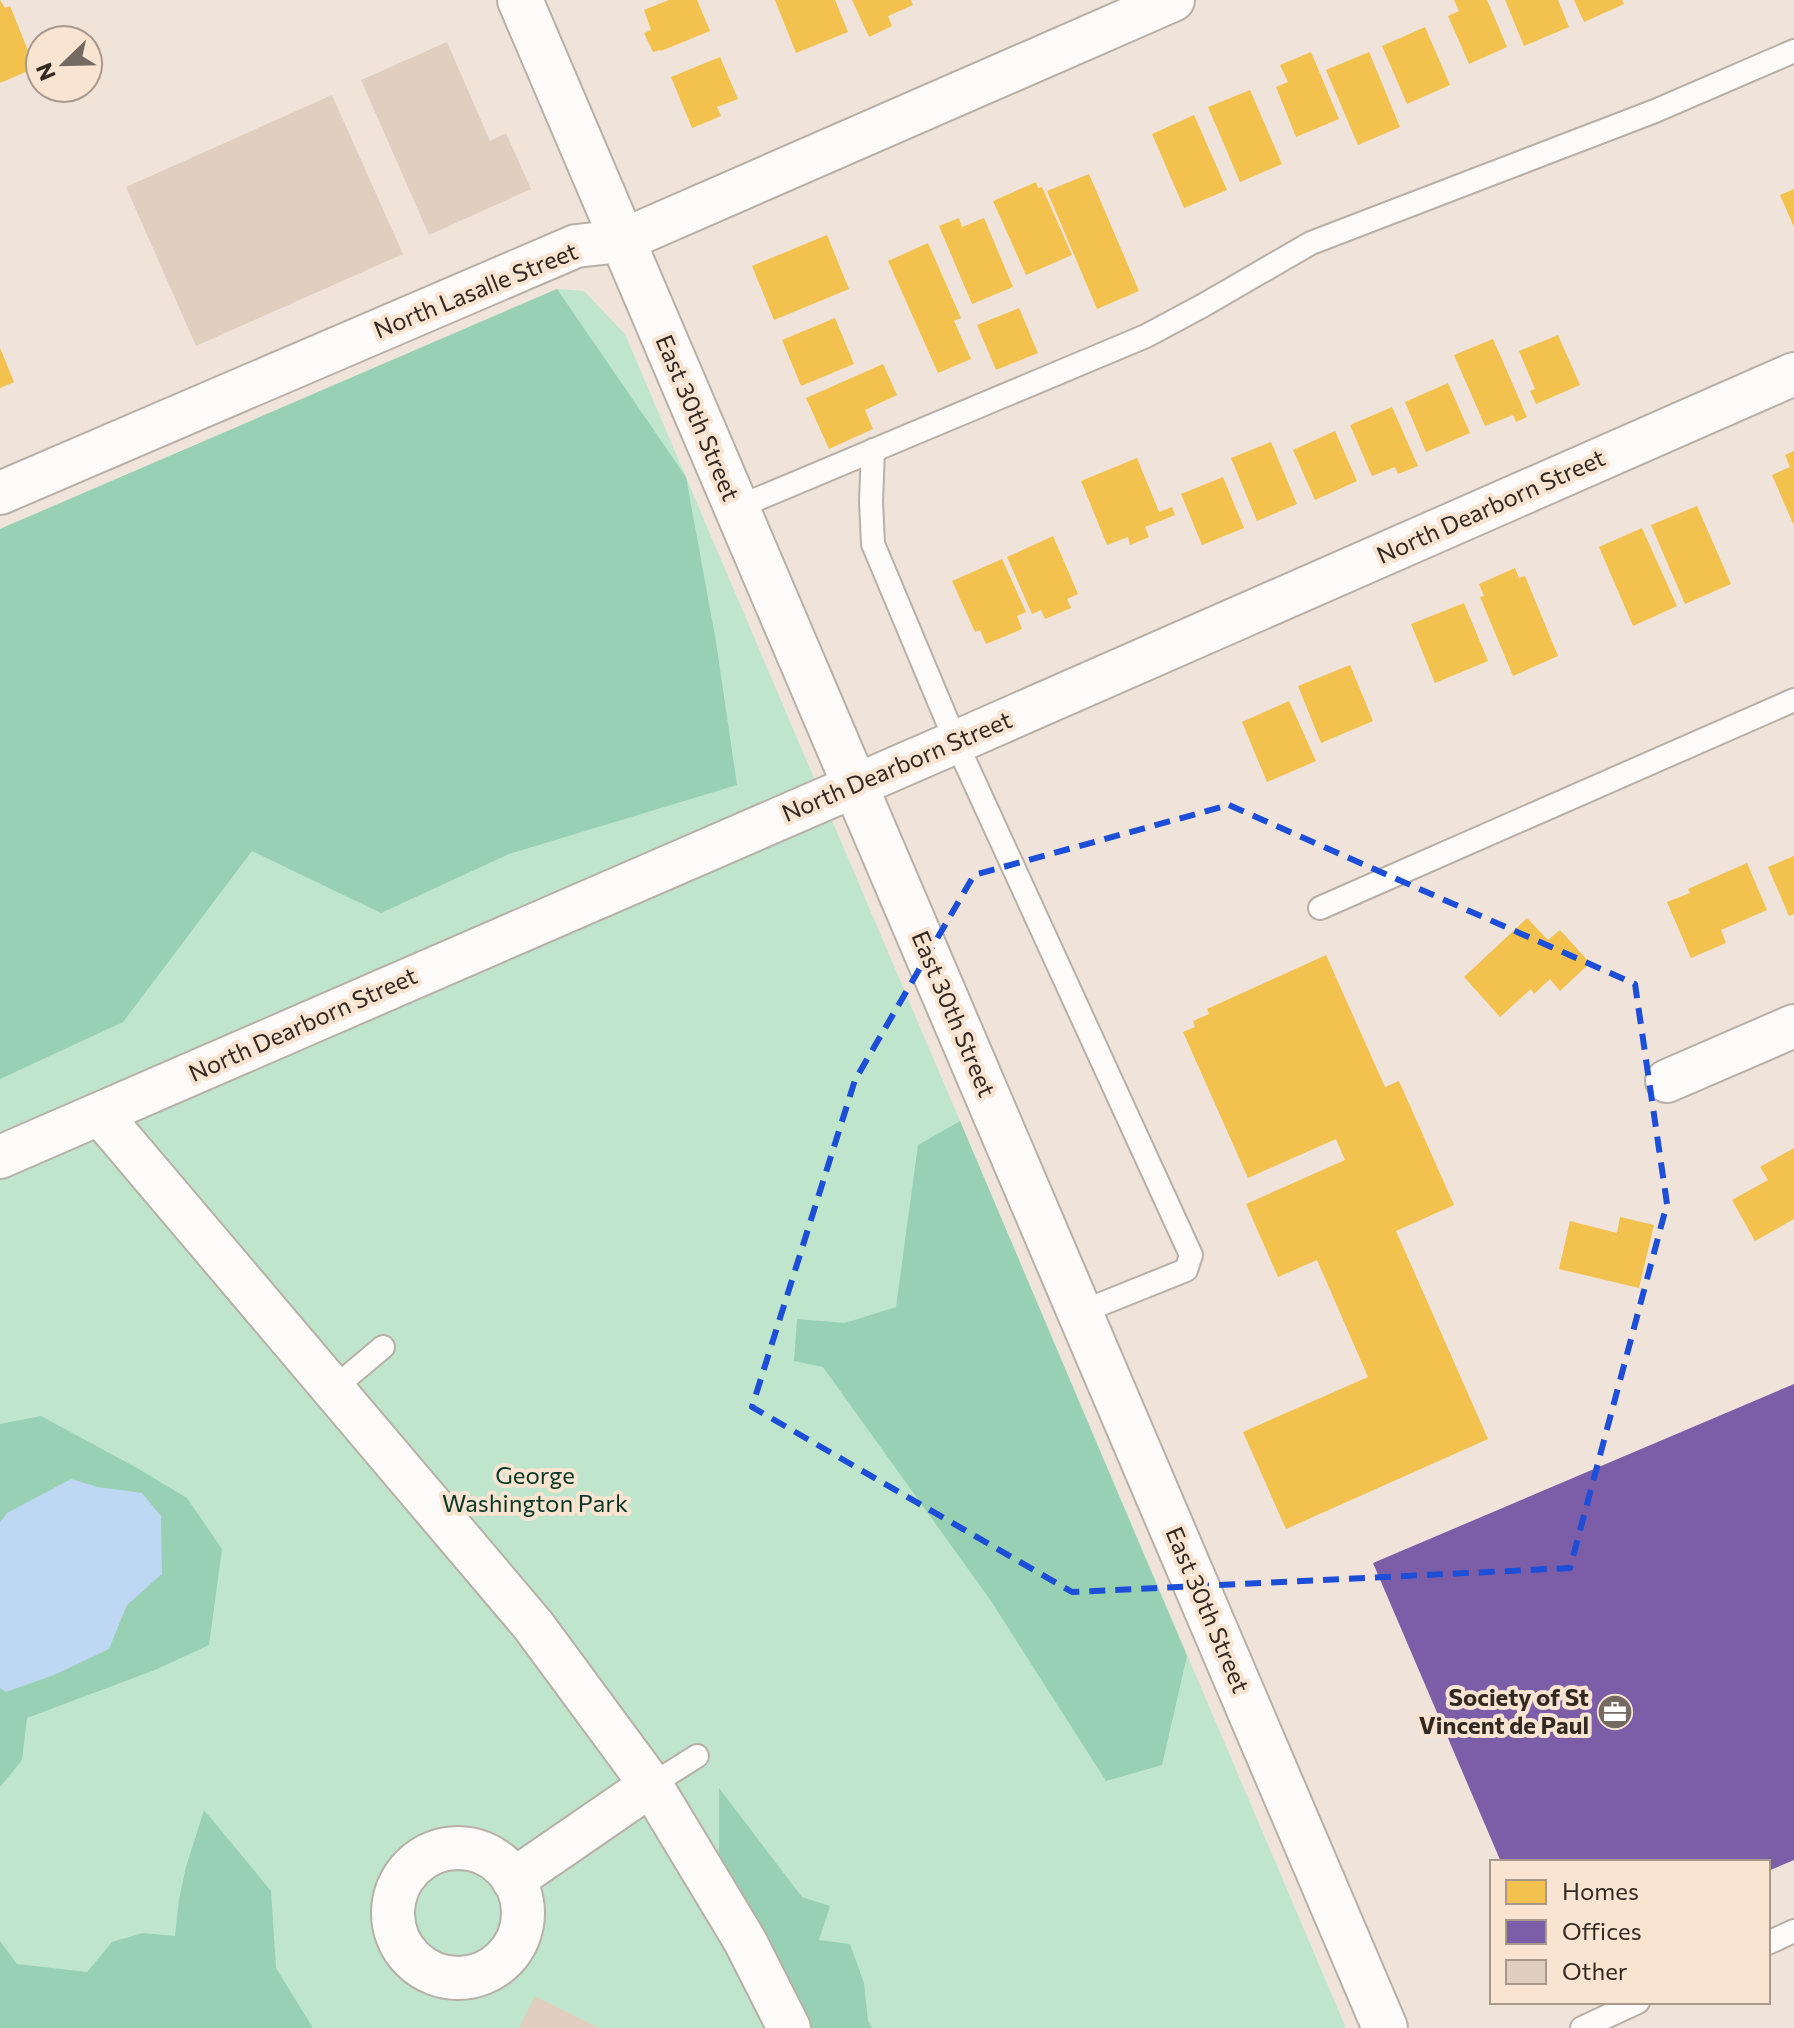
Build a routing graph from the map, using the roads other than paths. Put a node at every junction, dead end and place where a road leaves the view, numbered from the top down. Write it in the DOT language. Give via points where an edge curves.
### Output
graph roads {
  1 [pos="520,0"];
  2 [pos="1173,0"];
  3 [pos="1794,51"];
  4 [pos="621,241"];
  5 [pos="1794,374"];
  6 [pos="873,450"];
  7 [pos="0,493"];
  8 [pos="736,508"];
  9 [pos="1794,700"];
  10 [pos="956,742"];
  11 [pos="856,784"];
  12 [pos="1320,908"];
  13 [pos="1794,1026"];
  14 [pos="1667,1081"];
  15 [pos="100,1114"];
  16 [pos="0,1157"];
  17 [pos="1079,1313"];
  18 [pos="383,1347"];
  19 [pos="333,1389"];
  20 [pos="697,1756"];
  21 [pos="651,1785"];
  22 [pos="513,1880"];
  23 [pos="1794,1931"];
  24 [pos="1770,1942"];
  25 [pos="1634,2004"];
  26 [pos="789,2028"];
  27 [pos="1385,2028"];
  28 [pos="1582,2028"];
  1 -- 4 [label="main road, East 30th Street"];
  2 -- 4 [label="street, North Lasalle Street"];
  3 -- 6 [label="lane" via="1655,111 1311,243 1146,336"];
  4 -- 7 [label="street, North Lasalle Street" via="576,246"];
  4 -- 8 [label="main road, East 30th Street"];
  5 -- 10 [label="street, North Dearborn Street"];
  6 -- 8 [label="lane"];
  6 -- 10 [label="lane" via="873,544"];
  8 -- 11 [label="main road, East 30th Street"];
  9 -- 12 [label="lane"];
  10 -- 11 [label="street, North Dearborn Street"];
  10 -- 17 [label="lane" via="1191,1255 1186,1270"];
  11 -- 15 [label="street, North Dearborn Street"];
  11 -- 17 [label="main road, East 30th Street"];
  13 -- 14 [label="street"];
  15 -- 16 [label="street, North Dearborn Street"];
  15 -- 19 [label="street"];
  17 -- 27 [label="main road, East 30th Street"];
  18 -- 19 [label="lane"];
  19 -- 21 [label="street" via="533,1625"];
  20 -- 21 [label="lane"];
  21 -- 22 [label="street"];
  21 -- 26 [label="street" via="745,1941"];
  23 -- 24 [label="lane"];
  25 -- 28 [label="lane"];
}
